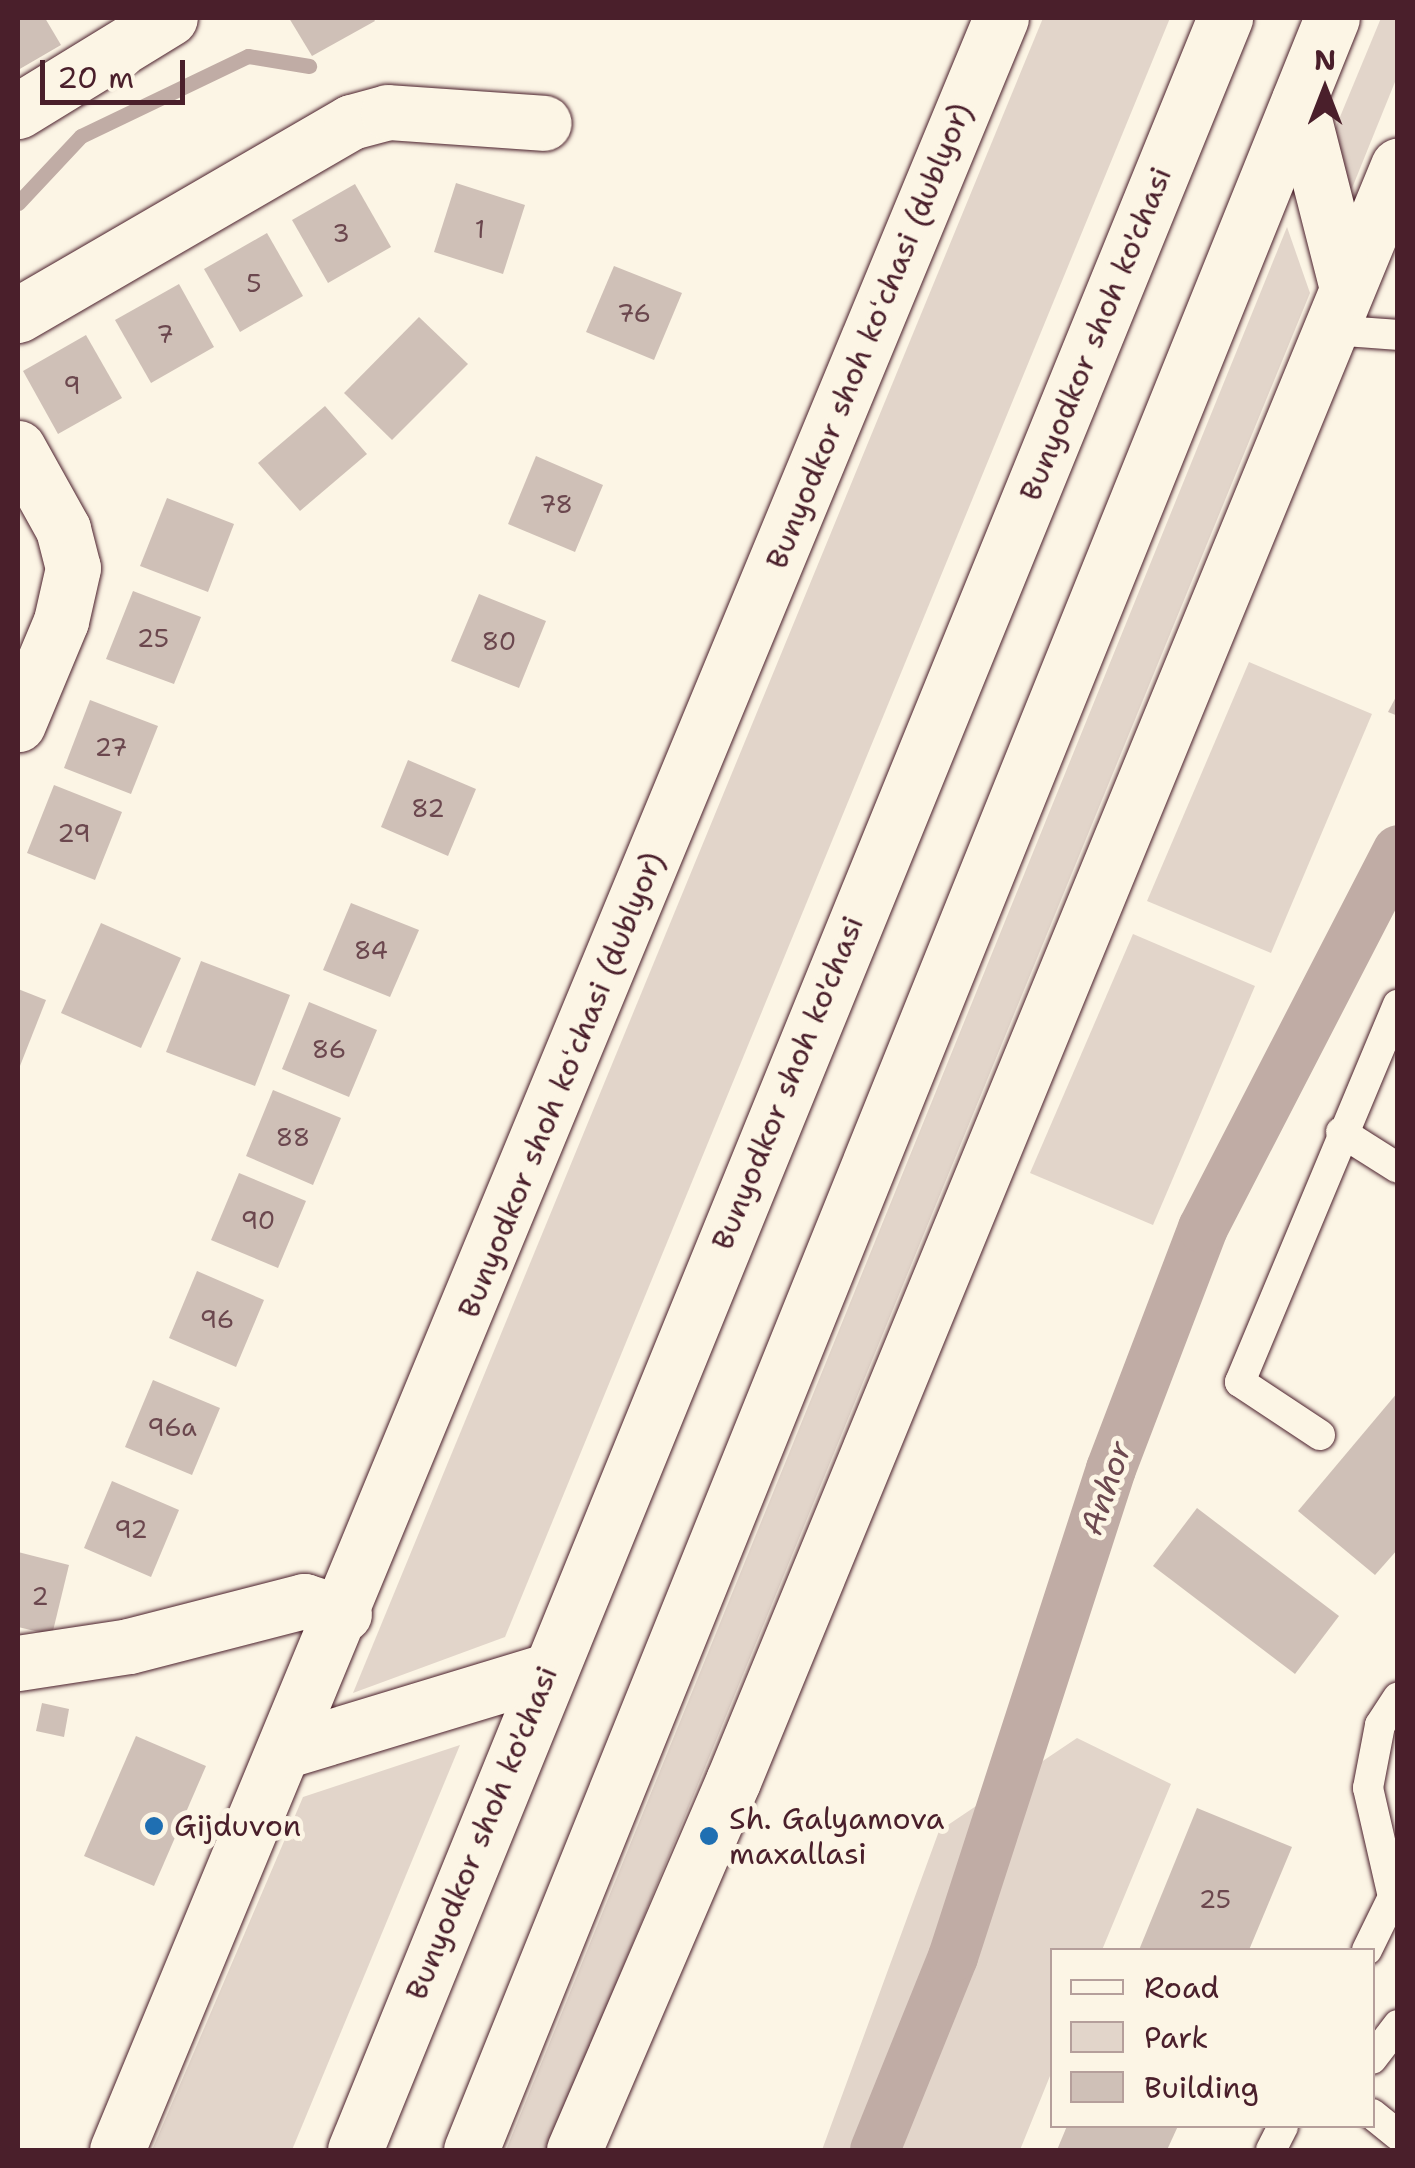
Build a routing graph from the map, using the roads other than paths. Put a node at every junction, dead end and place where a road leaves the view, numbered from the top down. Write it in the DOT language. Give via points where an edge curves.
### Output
graph roads {
  1 [pos="170,18"];
  2 [pos="1000,18"];
  3 [pos="1226,18"];
  4 [pos="1332,18"];
  5 [pos="1298,100"];
  6 [pos="18,112"];
  7 [pos="544,123"];
  8 [pos="1398,166"];
  9 [pos="1339,308"];
  10 [pos="18,316"];
  11 [pos="1398,335"];
  12 [pos="18,448"];
  13 [pos="18,724"];
  14 [pos="1398,1005"];
  15 [pos="1341,1132"];
  16 [pos="1398,1168"];
  17 [pos="1320,1435"];
  18 [pos="344,1614"];
  19 [pos="18,1664"];
  20 [pos="546,1670"];
  21 [pos="1398,1697"];
  22 [pos="287,1750"];
  23 [pos="1368,1948"];
  24 [pos="1398,2025"];
  25 [pos="1375,2055"];
  26 [pos="1375,2116"];
  27 [pos="1398,2135"];
  28 [pos="116,2150"];
  29 [pos="356,2150"];
  30 [pos="471,2150"];
  31 [pos="574,2150"];
  1 -- 6 [label="street"];
  2 -- 18 [label="street, Bunyodkor shoh koʻchasi (dublyor)"];
  3 -- 20 [label="street, Bunyodkor shoh ko'chasi"];
  4 -- 5 [label="street"];
  5 -- 9 [label="street"];
  5 -- 30 [label="street"];
  7 -- 10 [label="street" via="388,112 351,122"];
  8 -- 9 [label="street"];
  9 -- 11 [label="lane"];
  9 -- 31 [label="street" via="733,1781"];
  12 -- 13 [label="street" via="63,529 73,568 61,620"];
  14 -- 15 [label="lane"];
  15 -- 16 [label="lane"];
  15 -- 17 [label="lane" via="1240,1382"];
  18 -- 19 [label="street" via="304,1601 130,1646"];
  18 -- 22 [label="street, Bunyodkor shoh koʻchasi (dublyor)"];
  20 -- 22 [label="street"];
  20 -- 29 [label="street, Bunyodkor shoh ko'chasi"];
  21 -- 23 [label="lane" via="1380,1726 1368,1788 1392,1897"];
  22 -- 28 [label="street, Bunyodkor shoh koʻchasi (dublyor)"];
  24 -- 25 [label="lane"];
  26 -- 27 [label="lane"];
}
